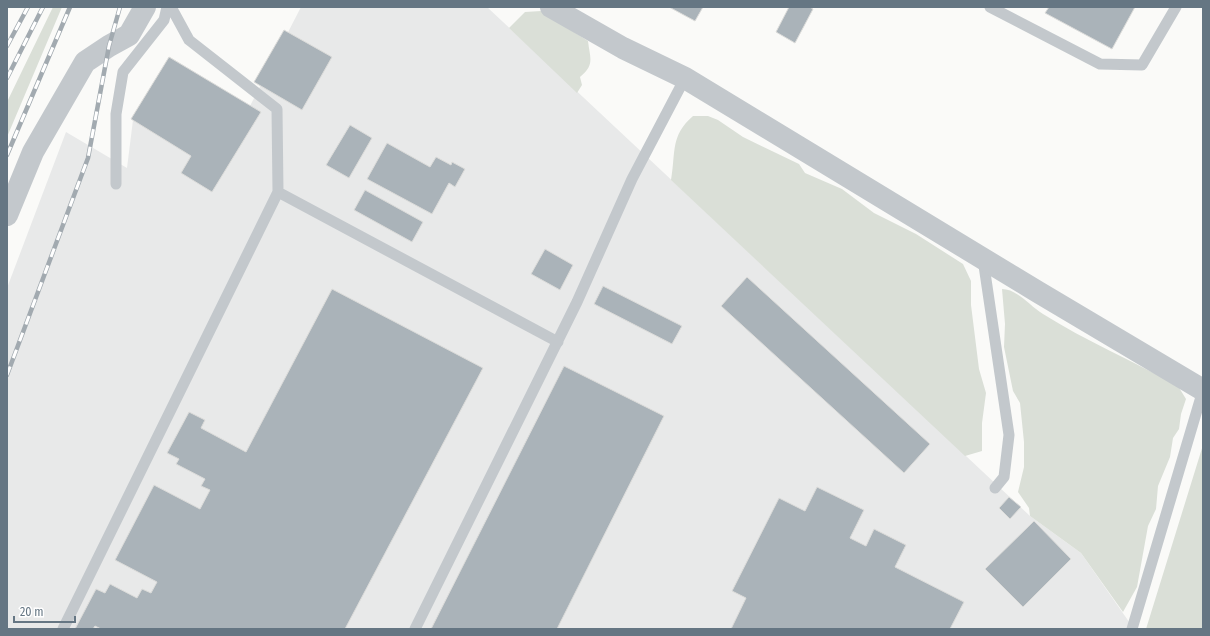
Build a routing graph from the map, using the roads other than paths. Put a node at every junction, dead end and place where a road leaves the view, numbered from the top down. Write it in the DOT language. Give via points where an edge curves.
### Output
graph roads {
  1 [pos="145,7"];
  2 [pos="167,7"];
  3 [pos="171,7"];
  4 [pos="551,7"];
  5 [pos="990,7"];
  6 [pos="1176,7"];
  7 [pos="685,78"];
  8 [pos="116,184"];
  9 [pos="278,192"];
  10 [pos="7,215"];
  11 [pos="983,259"];
  12 [pos="558,342"];
  13 [pos="1203,390"];
  14 [pos="995,488"];
  15 [pos="63,629"];
  16 [pos="415,629"];
  17 [pos="1132,629"];
  1 -- 10 [label="street" via="129,35 85,62 33,152"];
  2 -- 8 [label="lane" via="164,20 124,72 116,114"];
  3 -- 9 [label="lane" via="189,40 277,108"];
  4 -- 7 [label="street" via="623,48"];
  5 -- 6 [label="lane" via="1100,64 1142,64"];
  7 -- 11 [label="street"];
  7 -- 12 [label="lane" via="632,179"];
  9 -- 12 [label="lane"];
  9 -- 15 [label="lane"];
  11 -- 13 [label="street"];
  11 -- 14 [label="lane" via="1009,435 1004,477"];
  12 -- 16 [label="lane"];
  13 -- 17 [label="lane"];
}
